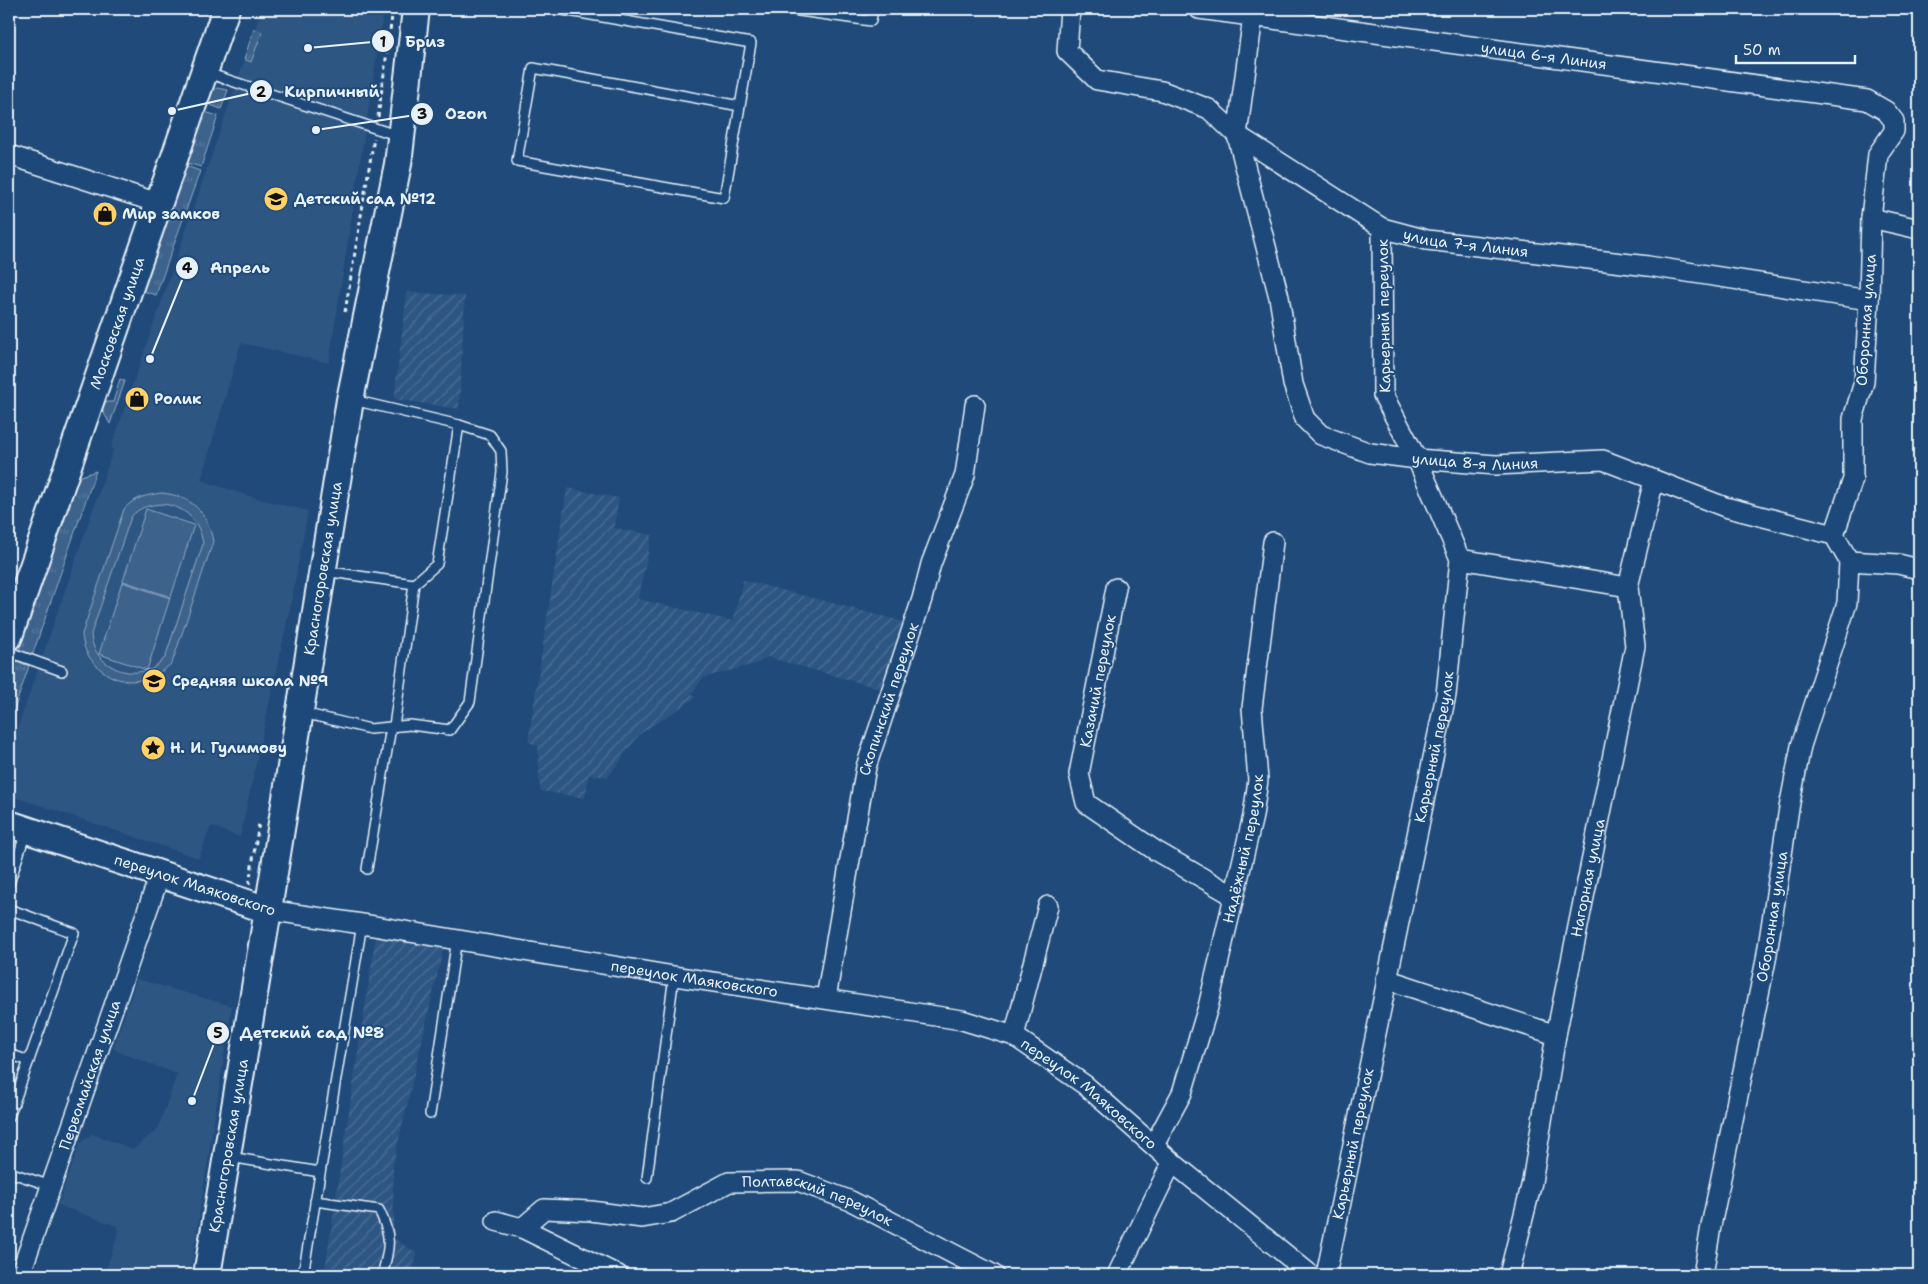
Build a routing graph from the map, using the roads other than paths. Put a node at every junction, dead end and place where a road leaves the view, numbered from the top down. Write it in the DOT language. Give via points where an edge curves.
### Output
graph roads {
  1 [pos="226,9"];
  2 [pos="416,9"];
  3 [pos="556,9"];
  4 [pos="785,9"];
  5 [pos="872,9"];
  6 [pos="1070,9"];
  7 [pos="1199,9"];
  8 [pos="1254,13"];
  9 [pos="204,72"];
  10 [pos="740,106"];
  11 [pos="1886,111"];
  12 [pos="1238,135"];
  13 [pos="401,136"];
  14 [pos="9,156"];
  15 [pos="158,203"];
  16 [pos="1871,218"];
  17 [pos="1382,228"];
  18 [pos="1919,229"];
  19 [pos="1869,300"];
  20 [pos="350,400"];
  21 [pos="976,405"];
  22 [pos="459,425"];
  23 [pos="1417,459"];
  24 [pos="1654,480"];
  25 [pos="1834,535"];
  26 [pos="1273,542"];
  27 [pos="1460,559"];
  28 [pos="1849,561"];
  29 [pos="1919,569"];
  30 [pos="323,571"];
  31 [pos="414,584"];
  32 [pos="1628,587"];
  33 [pos="1116,588"];
  34 [pos="9,636"];
  35 [pos="9,652"];
  36 [pos="62,672"];
  37 [pos="300,713"];
  38 [pos="392,727"];
  39 [pos="18,827"];
  40 [pos="367,869"];
  41 [pos="160,874"];
  42 [pos="9,884"];
  43 [pos="1234,896"];
  44 [pos="1048,906"];
  45 [pos="9,910"];
  46 [pos="268,910"];
  47 [pos="362,924"];
  48 [pos="457,940"];
  49 [pos="674,976"];
  50 [pos="1386,979"];
  51 [pos="826,998"];
  52 [pos="1556,1035"];
  53 [pos="1014,1036"];
  54 [pos="9,1054"];
  55 [pos="29,1061"];
  56 [pos="430,1114"];
  57 [pos="9,1117"];
  58 [pos="1154,1145"];
  59 [pos="227,1156"];
  60 [pos="1172,1162"];
  61 [pos="9,1172"];
  62 [pos="320,1172"];
  63 [pos="647,1178"];
  64 [pos="51,1186"];
  65 [pos="315,1201"];
  66 [pos="496,1221"];
  67 [pos="522,1228"];
  68 [pos="20,1275"];
  69 [pos="207,1275"];
  70 [pos="303,1275"];
  71 [pos="382,1275"];
  72 [pos="618,1275"];
  73 [pos="994,1275"];
  74 [pos="1117,1275"];
  75 [pos="1311,1275"];
  76 [pos="1326,1275"];
  77 [pos="1508,1275"];
  78 [pos="1703,1275"];
  1 -- 9 [label="street, Московская улица"];
  2 -- 13 [label="street, Красногоровская улица"];
  3 -- 10 [label="lane" via="751,43"];
  4 -- 5 [label="lane" via="871,22"];
  6 -- 12 [label="street, улица 7-я Линия" via="1067,51 1097,80 1162,92 1209,109"];
  7 -- 8 [label="street, улица 6-я Линия"];
  8 -- 11 [label="street, улица 6-я Линия" via="1867,100"];
  8 -- 12 [label="street"];
  9 -- 13 [label="lane"];
  9 -- 15 [label="street, Московская улица"];
  10 -- 10 [label="lane" via="533,68 517,161 724,198"];
  11 -- 16 [label="street, Оборонная улица" via="1894,121 1894,131 1878,154"];
  12 -- 17 [label="street, улица 7-я Линия"];
  12 -- 23 [label="street, улица 8-я Линия" via="1279,297 1292,384 1305,419 1321,435 1370,453"];
  13 -- 20 [label="street, Красногоровская улица"];
  14 -- 15 [label="street"];
  15 -- 34 [label="street, Московская улица"];
  16 -- 18 [label="street"];
  16 -- 19 [label="street, Оборонная улица"];
  17 -- 19 [label="street, улица 7-я Линия" via="1427,240 1648,266"];
  17 -- 23 [label="street, Карьерный переулок" via="1383,395"];
  19 -- 25 [label="street, Оборонная улица" via="1864,382 1853,419 1853,479"];
  20 -- 22 [label="lane"];
  20 -- 30 [label="street, Красногоровская улица"];
  21 -- 51 [label="street, Скопинский переулок" via="965,475 931,564 866,767"];
  22 -- 31 [label="lane" via="437,564"];
  22 -- 38 [label="lane" via="490,436 501,451 502,472 470,702 450,730 410,725"];
  23 -- 24 [label="street, улица 8-я Линия" via="1496,465 1603,460"];
  23 -- 27 [label="street, Карьерный переулок"];
  24 -- 25 [label="street, улица 8-я Линия" via="1725,506"];
  24 -- 32 [label="street, Нагорная улица"];
  25 -- 28 [label="street"];
  26 -- 43 [label="street, Надёжный переулок" via="1252,708 1258,780"];
  27 -- 32 [label="street"];
  27 -- 50 [label="street, Карьерный переулок" via="1446,695"];
  28 -- 29 [label="street" via="1898,564"];
  28 -- 78 [label="street, Оборонная улица" via="1847,604 1801,746 1766,960"];
  30 -- 31 [label="lane"];
  30 -- 37 [label="street, Красногоровская улица"];
  31 -- 38 [label="lane"];
  32 -- 52 [label="street, Нагорная улица" via="1635,646"];
  33 -- 43 [label="street, Казачий переулок" via="1080,774 1086,803 1156,851"];
  35 -- 36 [label="lane"];
  37 -- 38 [label="lane" via="370,729"];
  37 -- 46 [label="street, Красногоровская улица"];
  38 -- 40 [label="lane"];
  39 -- 41 [label="street, переулок Маяковского"];
  39 -- 42 [label="lane"];
  41 -- 46 [label="street, переулок Маяковского"];
  41 -- 64 [label="street, Первомайская улица"];
  43 -- 58 [label="street, Надёжный переулок" via="1208,1007 1182,1093"];
  44 -- 53 [label="street"];
  45 -- 55 [label="lane" via="74,933"];
  46 -- 47 [label="street, переулок Маяковского"];
  46 -- 59 [label="street, Красногоровская улица"];
  47 -- 48 [label="street, переулок Маяковского"];
  47 -- 62 [label="lane"];
  48 -- 49 [label="street, переулок Маяковского"];
  48 -- 56 [label="lane"];
  49 -- 51 [label="street, переулок Маяковского"];
  49 -- 63 [label="lane"];
  50 -- 52 [label="street"];
  50 -- 76 [label="street, Карьерный переулок"];
  51 -- 53 [label="street, переулок Маяковского" via="962,1020"];
  52 -- 77 [label="street, Нагорная улица" via="1532,1182"];
  53 -- 58 [label="street, переулок Маяковского" via="1085,1085"];
  54 -- 55 [label="lane"];
  55 -- 57 [label="lane"];
  58 -- 60 [label="street, переулок Маяковского"];
  59 -- 62 [label="lane"];
  59 -- 69 [label="street, Красногоровская улица"];
  60 -- 74 [label="street"];
  60 -- 75 [label="street, переулок Маяковского"];
  61 -- 64 [label="lane"];
  62 -- 65 [label="lane"];
  64 -- 68 [label="street, Первомайская улица"];
  65 -- 70 [label="lane"];
  65 -- 71 [label="lane" via="379,1210 386,1224 390,1249"];
  66 -- 67 [label="street"];
  67 -- 72 [label="street"];
  67 -- 73 [label="street, Полтавский переулок" via="544,1209 642,1218 671,1213 729,1182 798,1181 851,1201"];
}
